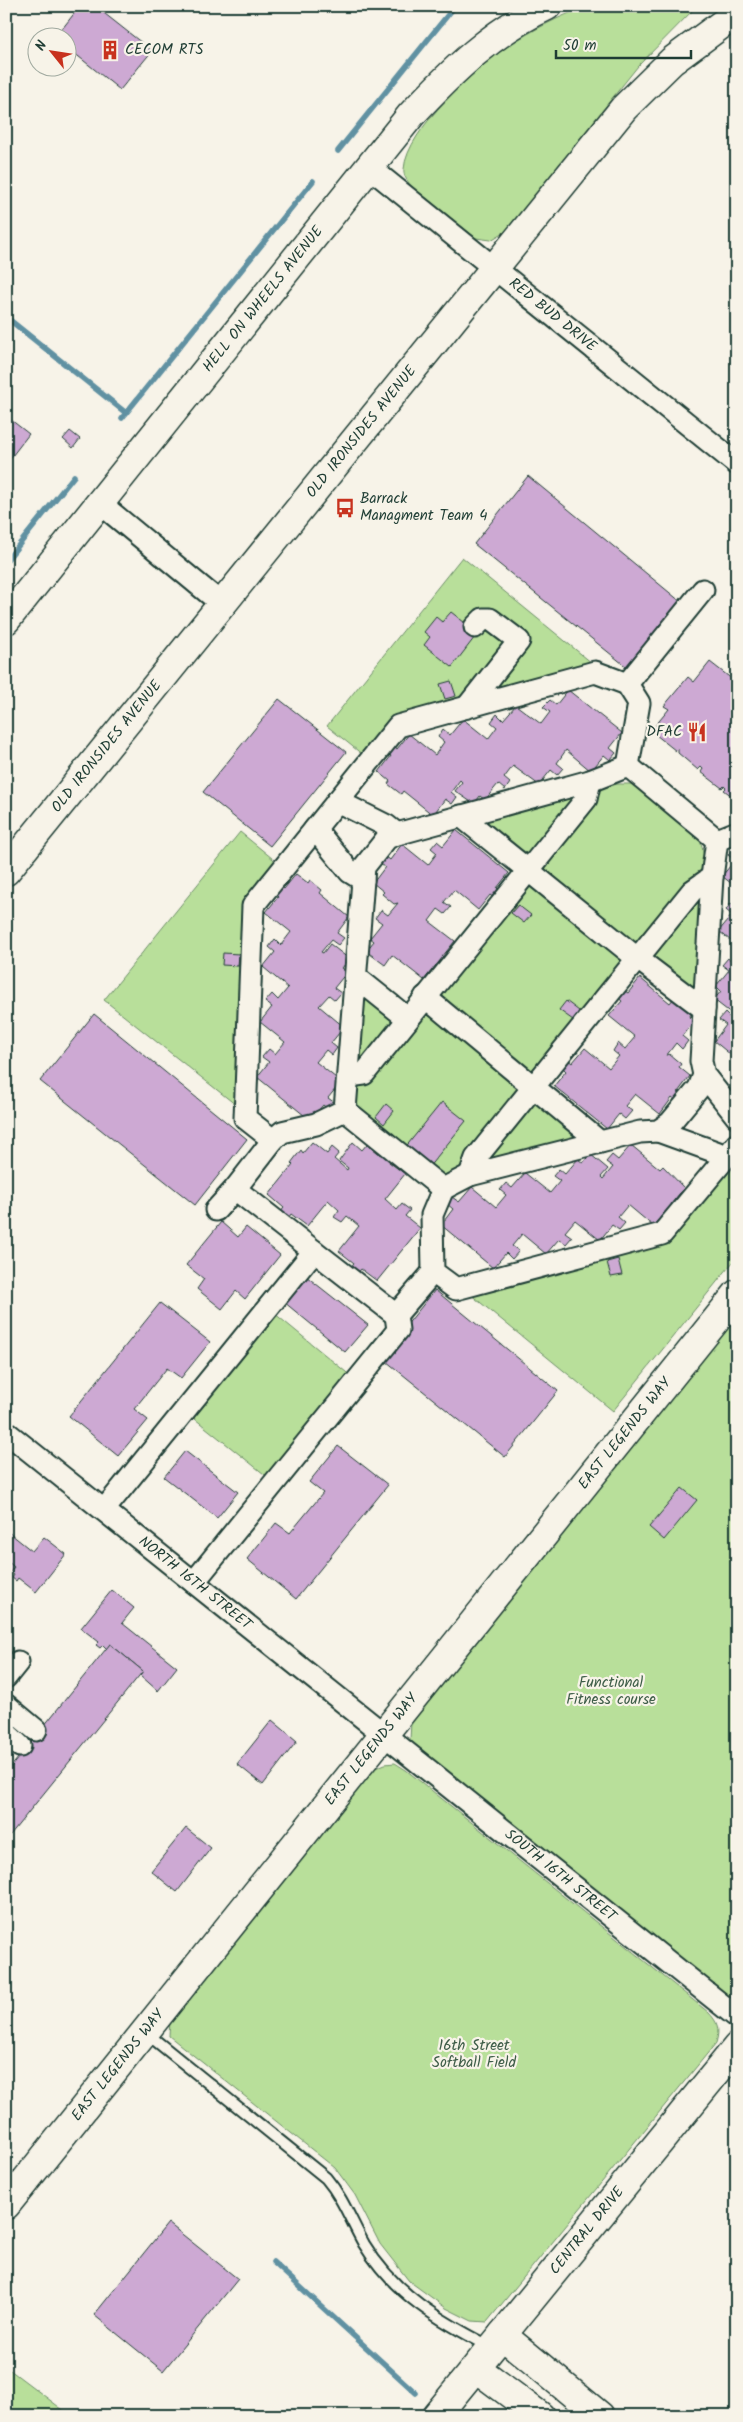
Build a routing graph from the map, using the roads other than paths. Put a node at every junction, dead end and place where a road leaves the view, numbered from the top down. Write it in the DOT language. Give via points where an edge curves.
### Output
graph roads {
  1 [pos="547,6"];
  2 [pos="737,13"];
  3 [pos="369,167"];
  4 [pos="494,270"];
  5 [pos="737,464"];
  6 [pos="101,504"];
  7 [pos="703,590"];
  8 [pos="223,604"];
  9 [pos="6,620"];
  10 [pos="475,628"];
  11 [pos="627,684"];
  12 [pos="467,707"];
  13 [pos="628,766"];
  14 [pos="590,781"];
  15 [pos="337,801"];
  16 [pos="461,816"];
  17 [pos="315,829"];
  18 [pos="737,832"];
  19 [pos="397,834"];
  20 [pos="717,840"];
  21 [pos="528,870"];
  22 [pos="6,871"];
  23 [pos="712,877"];
  24 [pos="363,880"];
  25 [pos="638,958"];
  26 [pos="356,977"];
  27 [pos="424,997"];
  28 [pos="704,1009"];
  29 [pos="407,1018"];
  30 [pos="704,1075"];
  31 [pos="349,1076"];
  32 [pos="534,1087"];
  33 [pos="345,1110"];
  34 [pos="737,1117"];
  35 [pos="658,1131"];
  36 [pos="273,1140"];
  37 [pos="600,1142"];
  38 [pos="732,1150"];
  39 [pos="470,1175"];
  40 [pos="235,1189"];
  41 [pos="443,1189"];
  42 [pos="216,1210"];
  43 [pos="314,1252"];
  44 [pos="433,1272"];
  45 [pos="737,1294"];
  46 [pos="396,1315"];
  47 [pos="6,1432"];
  48 [pos="104,1510"];
  49 [pos="194,1582"];
  50 [pos="6,1705"];
  51 [pos="36,1730"];
  52 [pos="383,1736"];
  53 [pos="737,2018"];
  54 [pos="144,2032"];
  55 [pos="737,2047"];
  56 [pos="6,2205"];
  57 [pos="490,2350"];
  58 [pos="436,2416"];
  59 [pos="540,2416"];
  60 [pos="600,2416"];
  1 -- 3 [label="street, HELL ON WHEELS AVENUE" via="471,54 417,108"];
  2 -- 4 [label="street, OLD IRONSIDES AVENUE" via="672,61 624,108"];
  3 -- 4 [label="street, RED BUD DRIVE"];
  3 -- 6 [label="street, HELL ON WHEELS AVENUE"];
  4 -- 5 [label="street, RED BUD DRIVE"];
  4 -- 8 [label="street, OLD IRONSIDES AVENUE"];
  6 -- 8 [label="street"];
  6 -- 9 [label="street, HELL ON WHEELS AVENUE"];
  7 -- 11 [label="street"];
  8 -- 22 [label="street, OLD IRONSIDES AVENUE"];
  10 -- 12 [label="street" via="483,619 490,619 519,641"];
  11 -- 12 [label="street" via="595,672"];
  11 -- 13 [label="street" via="639,703"];
  12 -- 15 [label="street" via="398,726"];
  13 -- 14 [label="street"];
  13 -- 20 [label="street"];
  14 -- 16 [label="street"];
  14 -- 21 [label="street" via="586,798"];
  15 -- 17 [label="street"];
  15 -- 19 [label="street"];
  16 -- 19 [label="street"];
  16 -- 21 [label="street"];
  17 -- 24 [label="street" via="350,872"];
  17 -- 36 [label="street" via="253,906 245,1118"];
  18 -- 20 [label="street"];
  19 -- 24 [label="street" via="387,838 364,866"];
  20 -- 23 [label="street"];
  21 -- 25 [label="street"];
  21 -- 27 [label="street"];
  23 -- 25 [label="street" via="692,891"];
  23 -- 28 [label="street"];
  24 -- 26 [label="street"];
  25 -- 28 [label="street"];
  25 -- 32 [label="street"];
  26 -- 29 [label="street"];
  26 -- 31 [label="street"];
  27 -- 29 [label="street"];
  27 -- 32 [label="street"];
  28 -- 30 [label="street" via="701,1061"];
  29 -- 31 [label="street" via="364,1074"];
  30 -- 34 [label="street"];
  30 -- 35 [label="street" via="699,1088 670,1123"];
  31 -- 33 [label="street"];
  32 -- 37 [label="street"];
  32 -- 39 [label="street" via="476,1158"];
  33 -- 36 [label="street" via="316,1124 282,1132"];
  33 -- 41 [label="street"];
  35 -- 37 [label="street"];
  35 -- 38 [label="street"];
  36 -- 40 [label="street"];
  37 -- 39 [label="street"];
  38 -- 44 [label="street" via="662,1234 456,1289"];
  39 -- 41 [label="street"];
  40 -- 42 [label="street"];
  40 -- 43 [label="street"];
  41 -- 44 [label="street" via="432,1215"];
  43 -- 46 [label="street"];
  43 -- 48 [label="street"];
  44 -- 46 [label="street"];
  45 -- 52 [label="street, EAST LEGENDS WAY"];
  46 -- 49 [label="street" via="398,1330 362,1379"];
  47 -- 48 [label="street, NORTH 16TH STREET"];
  48 -- 49 [label="street, NORTH 16TH STREET"];
  49 -- 52 [label="street, NORTH 16TH STREET"];
  50 -- 51 [label="street"];
  52 -- 53 [label="street, SOUTH 16TH STREET"];
  52 -- 54 [label="street, EAST LEGENDS WAY"];
  54 -- 56 [label="street, EAST LEGENDS WAY"];
  54 -- 57 [label="lane" via="326,2178 337,2190 379,2268 400,2290 424,2310"];
  55 -- 57 [label="street, CENTRAL DRIVE"];
  57 -- 58 [label="street, CENTRAL DRIVE"];
  57 -- 59 [label="street"];
  57 -- 60 [label="street"];
}
